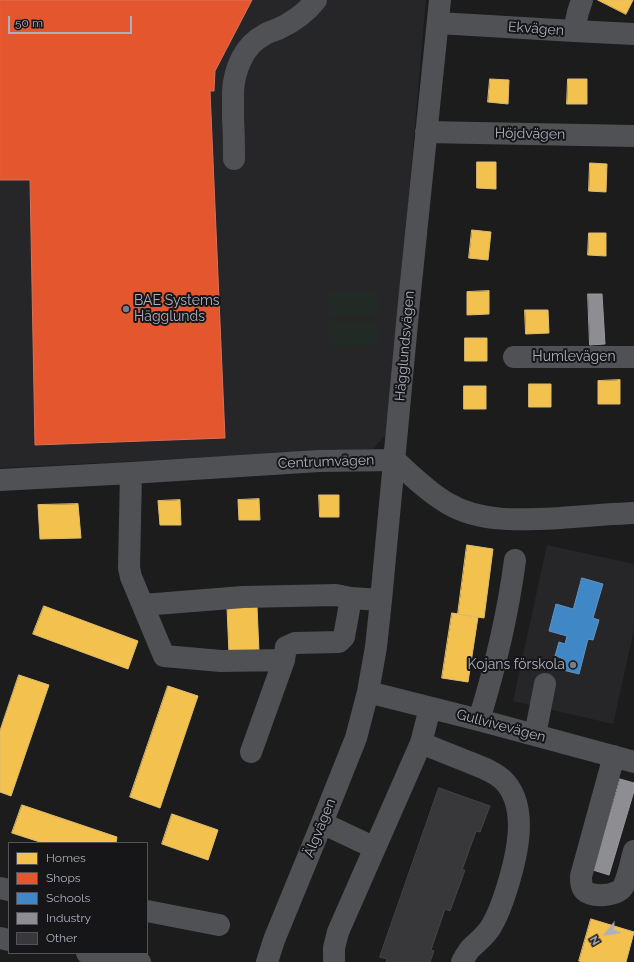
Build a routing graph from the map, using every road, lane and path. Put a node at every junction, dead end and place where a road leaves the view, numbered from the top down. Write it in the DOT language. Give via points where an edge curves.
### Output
graph roads {
  1 [pos="316,0"];
  2 [pos="440,0"];
  3 [pos="582,0"];
  4 [pos="438,23"];
  5 [pos="574,31"];
  6 [pos="634,34"];
  7 [pos="426,132"];
  8 [pos="634,136"];
  9 [pos="234,159"];
  10 [pos="634,357"];
  11 [pos="514,358"];
  12 [pos="395,460"];
  13 [pos="131,473"];
  14 [pos="0,480"];
  15 [pos="634,513"];
  16 [pos="515,560"];
  17 [pos="351,598"];
  18 [pos="382,600"];
  19 [pos="143,605"];
  20 [pos="284,660"];
  21 [pos="545,684"];
  22 [pos="368,692"];
  23 [pos="430,708"];
  24 [pos="479,720"];
  25 [pos="535,735"];
  26 [pos="421,743"];
  27 [pos="251,752"];
  28 [pos="624,759"];
  29 [pos="322,823"];
  30 [pos="374,848"];
  31 [pos="634,851"];
  32 [pos="148,912"];
  33 [pos="219,925"];
  34 [pos="93,954"];
  35 [pos="140,962"];
  36 [pos="267,962"];
  37 [pos="334,962"];
  38 [pos="462,962"];
  1 -- 9 [label="street" via="299,18 254,41 240,62 233,90"];
  2 -- 4 [label="street, Hägglundsvägen"];
  3 -- 5 [label="street"];
  4 -- 5 [label="street, Ekvägen"];
  4 -- 7 [label="street, Hägglundsvägen"];
  5 -- 6 [label="street, Ekvägen"];
  7 -- 8 [label="street, Höjdvägen"];
  7 -- 12 [label="street, Hägglundsvägen"];
  10 -- 11 [label="street, Humlevägen"];
  12 -- 13 [label="street, Centrumvägen" via="319,461"];
  12 -- 15 [label="street, Centrumvägen" via="417,481 447,503 460,510 485,517 538,519"];
  12 -- 18 [label="street, Hägglundsvägen"];
  13 -- 14 [label="street, Centrumvägen"];
  13 -- 19 [label="street" via="130,568 131,577"];
  16 -- 24 [label="street" via="509,602 488,693"];
  17 -- 18 [label="street"];
  17 -- 19 [label="street" via="336,595 243,597"];
  17 -- 20 [label="street" via="344,638 339,642 295,643 286,647"];
  18 -- 22 [label="street, Hägglundsvägen"];
  19 -- 20 [label="street" via="164,656 221,661"];
  20 -- 27 [label="street"];
  21 -- 25 [label="street"];
  22 -- 23 [label="street, Gullvivevägen"];
  22 -- 29 [label="street, Älgvägen" via="356,738"];
  23 -- 24 [label="street, Gullvivevägen"];
  23 -- 26 [label="street"];
  24 -- 25 [label="street, Gullvivevägen"];
  25 -- 28 [label="street, Gullvivevägen"];
  26 -- 30 [label="street"];
  26 -- 38 [label="street" via="491,771 501,778 509,787 518,813 514,869 500,911 492,926 469,950"];
  28 -- 31 [label="street" via="581,876 581,885 586,892 607,895 622,888"];
  29 -- 30 [label="street"];
  29 -- 36 [label="street, Älgvägen"];
  30 -- 37 [label="street" via="338,932"];
  32 -- 33 [label="street"];
  34 -- 35 [label="street"];
}
